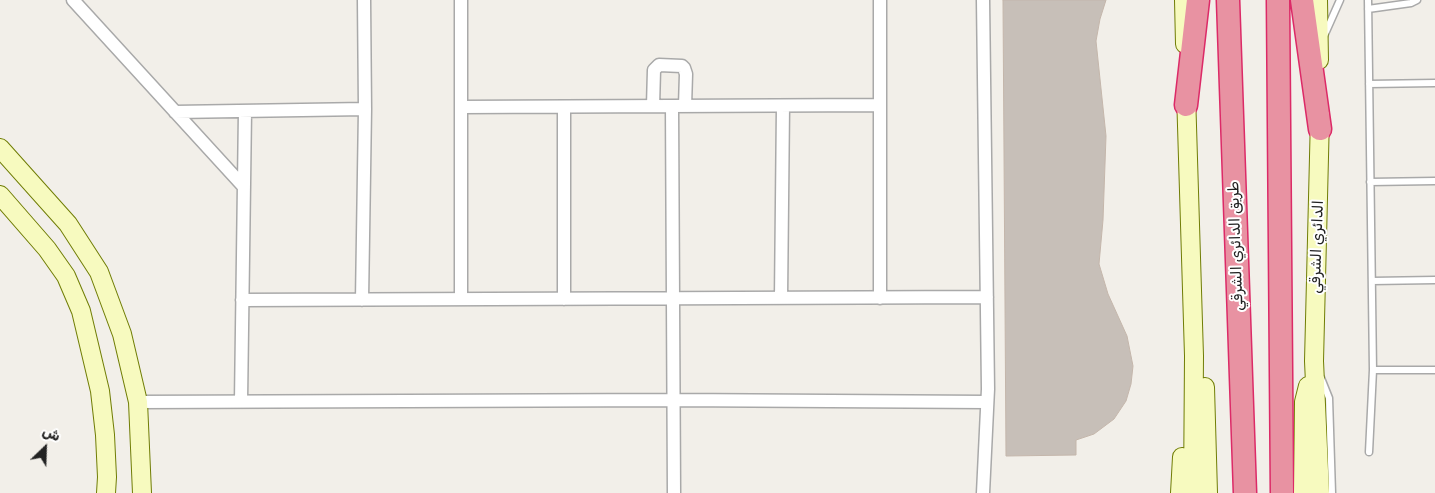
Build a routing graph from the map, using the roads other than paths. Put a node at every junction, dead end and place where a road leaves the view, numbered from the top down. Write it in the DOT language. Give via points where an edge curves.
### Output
graph roads {
  1 [pos="73,0"];
  2 [pos="364,0"];
  3 [pos="461,0"];
  4 [pos="880,0"];
  5 [pos="983,0"];
  6 [pos="1184,0"];
  7 [pos="1198,0"];
  8 [pos="1228,0"];
  9 [pos="1278,0"];
  10 [pos="1302,0"];
  11 [pos="1318,0"];
  12 [pos="1340,0"];
  13 [pos="1368,0"];
  14 [pos="1416,0"];
  15 [pos="1368,9"];
  16 [pos="1319,48"];
  17 [pos="1435,83"];
  18 [pos="1369,84"];
  19 [pos="880,105"];
  20 [pos="1186,105"];
  21 [pos="653,106"];
  22 [pos="679,106"];
  23 [pos="783,106"];
  24 [pos="461,107"];
  25 [pos="564,107"];
  26 [pos="365,109"];
  27 [pos="245,111"];
  28 [pos="175,112"];
  29 [pos="1320,129"];
  30 [pos="0,148"];
  31 [pos="1435,181"];
  32 [pos="1370,182"];
  33 [pos="244,187"];
  34 [pos="0,196"];
  35 [pos="1435,280"];
  36 [pos="1372,281"];
  37 [pos="673,298"];
  38 [pos="781,298"];
  39 [pos="880,298"];
  40 [pos="987,298"];
  41 [pos="564,299"];
  42 [pos="242,300"];
  43 [pos="362,300"];
  44 [pos="461,300"];
  45 [pos="1194,356"];
  46 [pos="1314,360"];
  47 [pos="1373,370"];
  48 [pos="1435,370"];
  49 [pos="674,400"];
  50 [pos="241,401"];
  51 [pos="138,402"];
  52 [pos="987,402"];
  53 [pos="1369,452"];
  54 [pos="106,493"];
  55 [pos="142,493"];
  56 [pos="674,493"];
  57 [pos="983,493"];
  58 [pos="1180,493"];
  59 [pos="1192,493"];
  60 [pos="1208,493"];
  61 [pos="1244,493"];
  62 [pos="1282,493"];
  63 [pos="1303,493"];
  64 [pos="1320,493"];
  65 [pos="1332,493"];
  1 -- 28 [label="street"];
  2 -- 26 [label="street"];
  3 -- 24 [label="street"];
  4 -- 19 [label="street"];
  5 -- 40 [label="street"];
  6 -- 20 [label="street"];
  7 -- 20 [label="highway"];
  8 -- 61 [label="highway, طريق الدائري الشرقي"];
  9 -- 62 [label="highway"];
  10 -- 29 [label="highway"];
  11 -- 16 [label="street, الدائري الشرقي"];
  12 -- 16 [label="lane"];
  13 -- 15 [label="lane"];
  14 -- 15 [label="lane"];
  15 -- 18 [label="lane"];
  16 -- 29 [label="street, الدائري الشرقي"];
  17 -- 18 [label="lane"];
  18 -- 32 [label="lane"];
  19 -- 23 [label="street"];
  19 -- 39 [label="street"];
  20 -- 45 [label="street"];
  21 -- 22 [label="street"];
  21 -- 22 [label="street" via="654,70 659,65 684,68 686,74"];
  21 -- 25 [label="street"];
  22 -- 23 [label="street"];
  22 -- 37 [label="street"];
  23 -- 38 [label="street"];
  24 -- 25 [label="street"];
  24 -- 44 [label="street"];
  25 -- 41 [label="street"];
  26 -- 27 [label="street"];
  26 -- 43 [label="street"];
  27 -- 28 [label="street"];
  27 -- 33 [label="street"];
  28 -- 33 [label="street"];
  29 -- 46 [label="street, الدائري الشرقي"];
  30 -- 51 [label="street" via="68,224 99,272 122,334"];
  31 -- 32 [label="lane"];
  32 -- 36 [label="lane"];
  33 -- 42 [label="street"];
  34 -- 54 [label="street" via="47,249 66,276 81,311 100,390"];
  35 -- 36 [label="lane"];
  36 -- 47 [label="lane"];
  37 -- 38 [label="street"];
  37 -- 41 [label="street"];
  37 -- 49 [label="street"];
  38 -- 39 [label="street"];
  39 -- 40 [label="street"];
  40 -- 52 [label="street"];
  41 -- 44 [label="street"];
  42 -- 43 [label="street"];
  42 -- 50 [label="street"];
  43 -- 44 [label="street"];
  45 -- 58 [label="street" via="1185,388"];
  45 -- 59 [label="street"];
  45 -- 60 [label="street" via="1205,389"];
  46 -- 63 [label="street" via="1304,402"];
  46 -- 64 [label="street, الدائري الشرقي"];
  46 -- 65 [label="lane" via="1329,398"];
  47 -- 48 [label="lane"];
  47 -- 53 [label="lane"];
  49 -- 50 [label="street"];
  49 -- 52 [label="street"];
  49 -- 56 [label="street"];
  50 -- 51 [label="street"];
  51 -- 55 [label="street"];
  52 -- 57 [label="street"];
}
